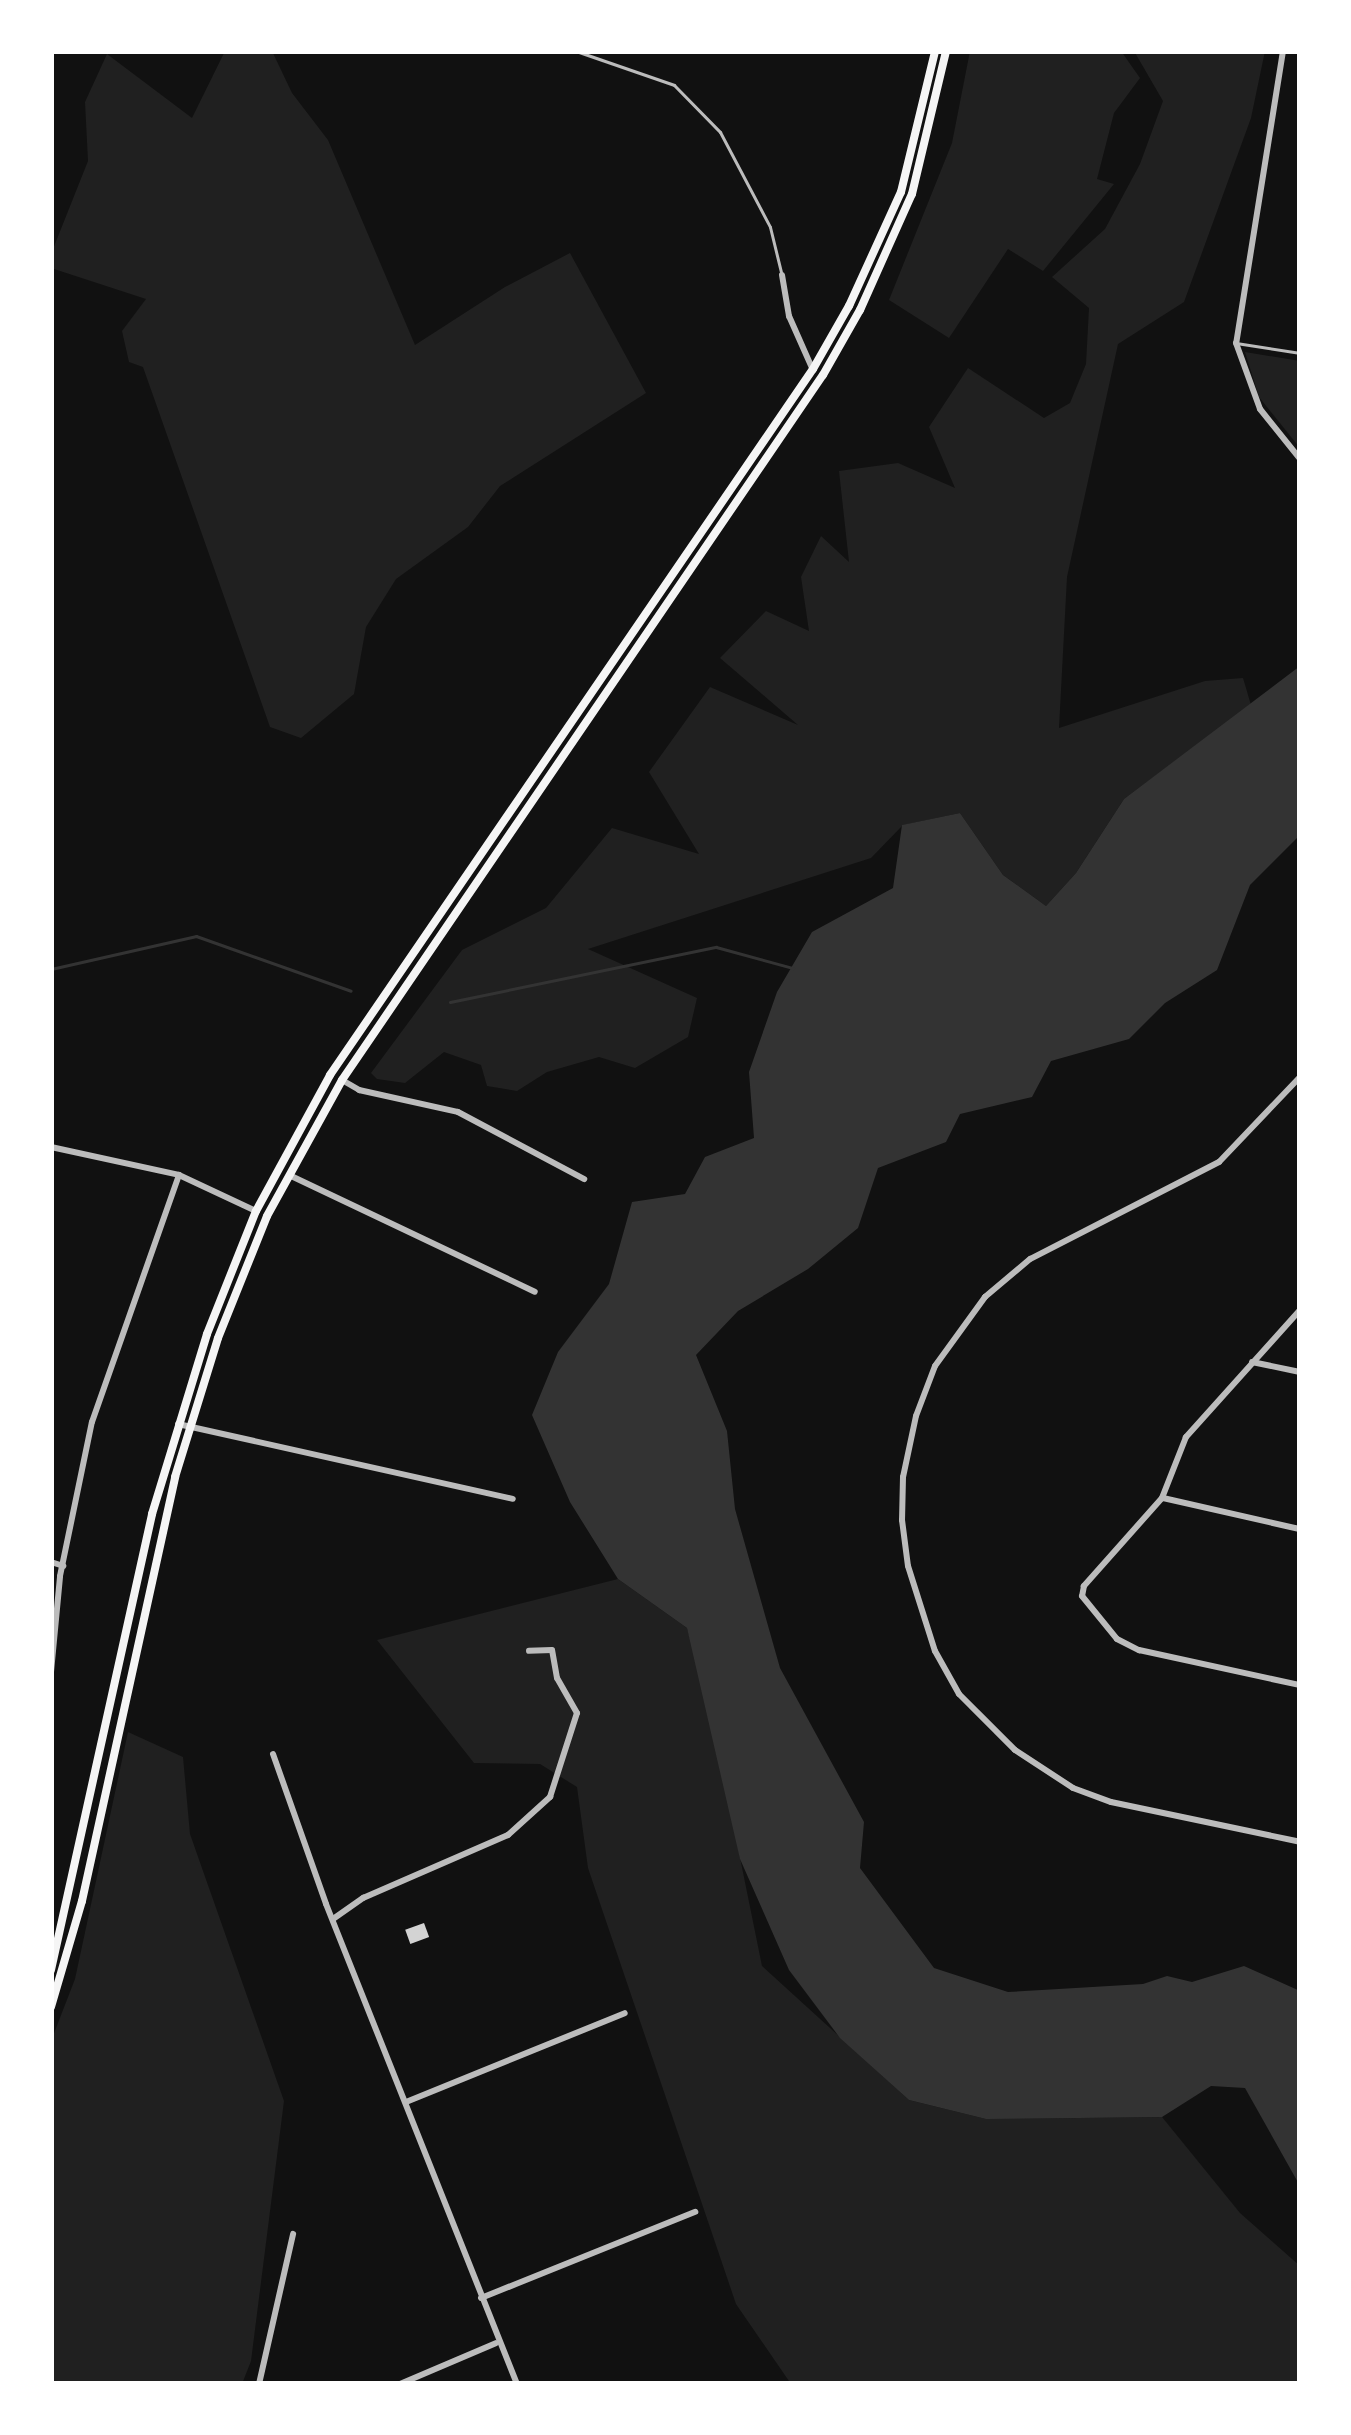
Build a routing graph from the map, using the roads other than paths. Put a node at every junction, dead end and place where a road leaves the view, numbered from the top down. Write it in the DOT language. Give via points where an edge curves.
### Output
graph roads {
  1 [pos="576,51"];
  2 [pos="935,51"];
  3 [pos="946,51"];
  4 [pos="1283,51"];
  5 [pos="51,91"];
  6 [pos="51,124"];
  7 [pos="782,275"];
  8 [pos="1236,344"];
  9 [pos="1300,352"];
  10 [pos="813,369"];
  11 [pos="1300,459"];
  12 [pos="1300,1077"];
  13 [pos="342,1080"];
  14 [pos="51,1147"];
  15 [pos="286,1173"];
  16 [pos="179,1175"];
  17 [pos="584,1179"];
  18 [pos="256,1210"];
  19 [pos="535,1292"];
  20 [pos="1300,1310"];
  21 [pos="1252,1363"];
  22 [pos="1300,1372"];
  23 [pos="178,1424"];
  24 [pos="189,1426"];
  25 [pos="1162,1498"];
  26 [pos="514,1499"];
  27 [pos="1300,1528"];
  28 [pos="51,1562"];
  29 [pos="63,1566"];
  30 [pos="529,1651"];
  31 [pos="51,1672"];
  32 [pos="1300,1685"];
  33 [pos="272,1754"];
  34 [pos="1300,1842"];
  35 [pos="333,1919"];
  36 [pos="51,1970"];
  37 [pos="51,2007"];
  38 [pos="625,2013"];
  39 [pos="406,2102"];
  40 [pos="694,2212"];
  41 [pos="293,2234"];
  42 [pos="481,2298"];
  43 [pos="496,2343"];
  44 [pos="259,2384"];
  45 [pos="400,2384"];
  46 [pos="517,2384"];
  1 -- 7 [label="lane" via="674,86 720,132 770,227"];
  2 -- 10 [label="main road" via="901,192"];
  3 -- 13 [label="main road" via="911,194 823,375"];
  4 -- 8 [label="street"];
  5 -- 6 [label="street"];
  7 -- 10 [label="street"];
  8 -- 9 [label="lane"];
  8 -- 11 [label="street" via="1259,409"];
  10 -- 18 [label="main road" via="330,1075"];
  12 -- 34 [label="street" via="1219,1162 1030,1259 985,1297 935,1366 922,1400 903,1477 902,1520 935,1651 959,1694 1015,1750 1111,1802"];
  13 -- 15 [label="main road"];
  13 -- 17 [label="street" via="458,1112"];
  14 -- 16 [label="street"];
  15 -- 19 [label="street"];
  15 -- 24 [label="main road"];
  16 -- 18 [label="street"];
  16 -- 29 [label="street" via="92,1422"];
  18 -- 23 [label="main road"];
  20 -- 21 [label="street"];
  21 -- 22 [label="street"];
  21 -- 25 [label="street" via="1186,1437"];
  23 -- 24 [label="street"];
  23 -- 36 [label="main road"];
  24 -- 26 [label="street"];
  24 -- 37 [label="main road"];
  25 -- 27 [label="street"];
  25 -- 32 [label="street" via="1084,1586 1084,1604 1139,1650"];
  28 -- 29 [label="street"];
  29 -- 31 [label="street"];
  30 -- 35 [label="street" via="552,1650 577,1712 550,1798 508,1835"];
  33 -- 35 [label="street"];
  35 -- 39 [label="street"];
  38 -- 39 [label="street"];
  39 -- 42 [label="street"];
  40 -- 42 [label="street"];
  41 -- 44 [label="street"];
  42 -- 43 [label="street"];
  43 -- 45 [label="street"];
  43 -- 46 [label="street"];
}
